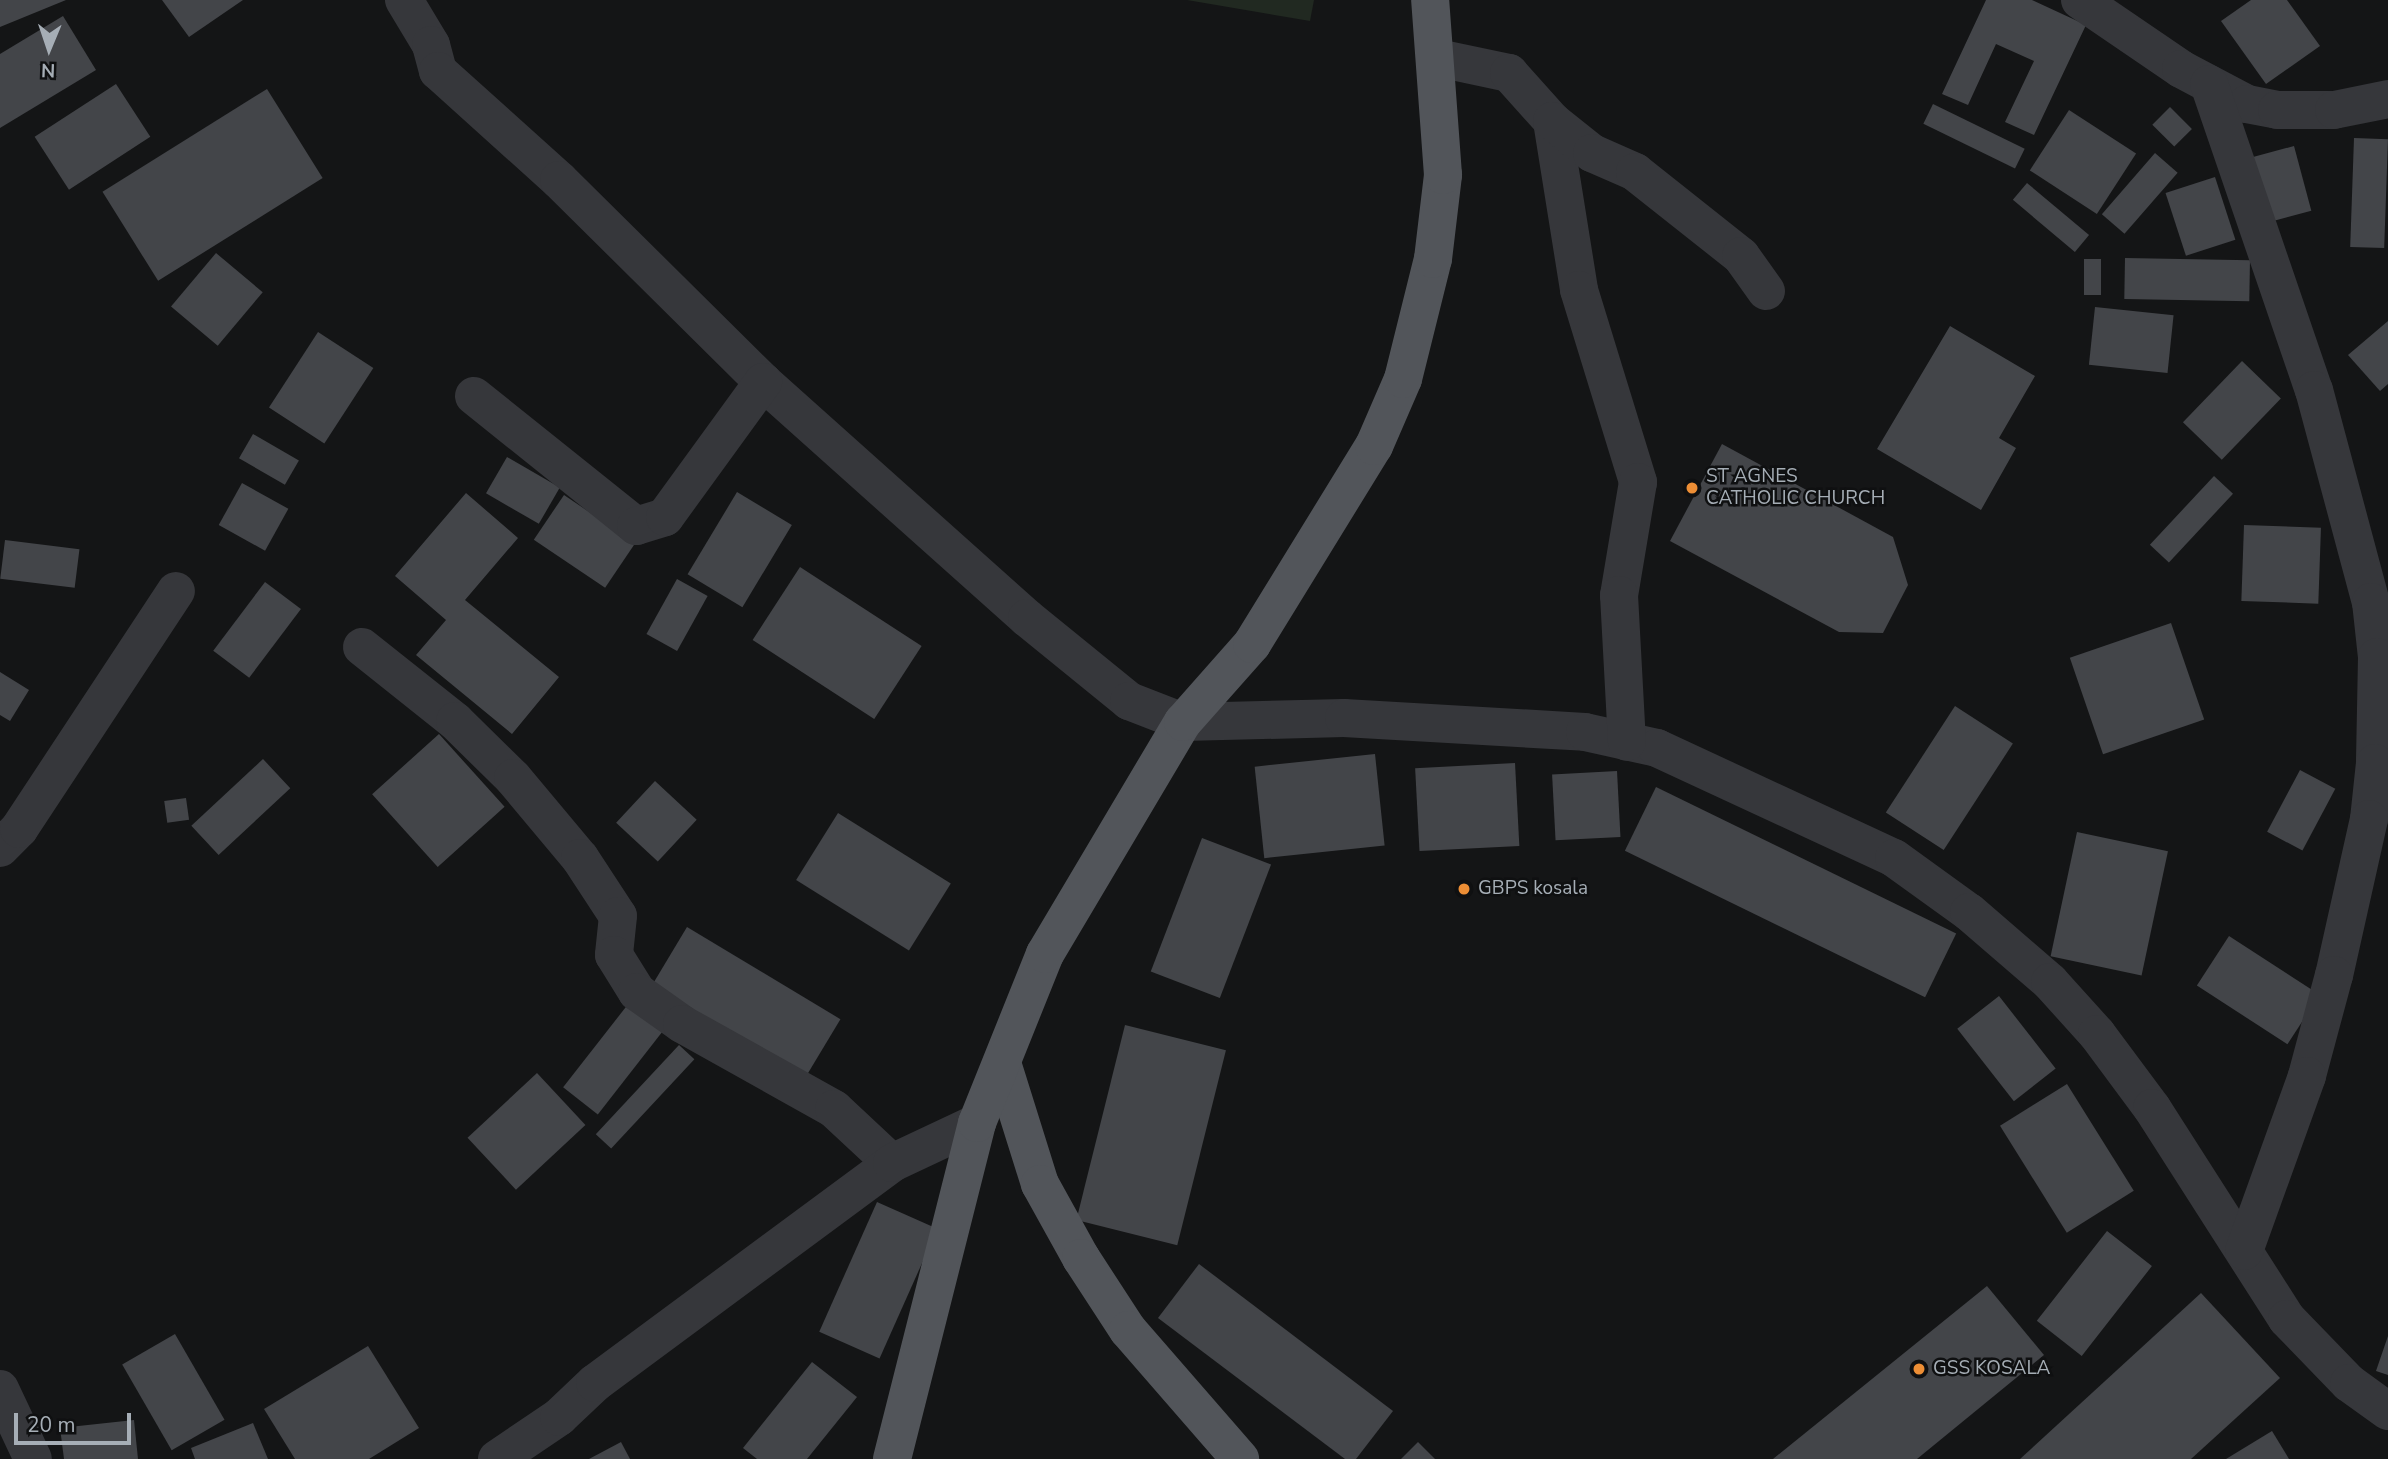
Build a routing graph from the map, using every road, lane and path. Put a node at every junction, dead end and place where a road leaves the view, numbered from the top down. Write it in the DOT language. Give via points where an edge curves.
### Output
graph roads {
  1 [pos="404,0"];
  2 [pos="1430,0"];
  3 [pos="2080,0"];
  4 [pos="1438,58"];
  5 [pos="2209,84"];
  6 [pos="2388,99"];
  7 [pos="1552,121"];
  8 [pos="1766,292"];
  9 [pos="763,382"];
  10 [pos="474,396"];
  11 [pos="176,591"];
  12 [pos="362,648"];
  13 [pos="1183,722"];
  14 [pos="1627,742"];
  15 [pos="0,848"];
  16 [pos="1003,1066"];
  17 [pos="977,1123"];
  18 [pos="892,1163"];
  19 [pos="2244,1251"];
  20 [pos="0,1389"];
  21 [pos="2388,1411"];
  22 [pos="33,1459"];
  23 [pos="497,1459"];
  24 [pos="892,1459"];
  25 [pos="1240,1459"];
  1 -- 9 [label="street" via="431,45 438,71 559,180"];
  2 -- 4 [label="main road"];
  3 -- 5 [label="street"];
  4 -- 7 [label="street" via="1509,73"];
  4 -- 13 [label="main road" via="1443,175 1433,259 1403,379 1374,446 1252,644"];
  5 -- 6 [label="street" via="2247,104 2277,110 2334,110"];
  5 -- 19 [label="street" via="2314,390 2371,602 2377,657 2375,764 2368,819 2334,975 2306,1076"];
  7 -- 8 [label="street" via="1592,153 1635,172 1667,197 1741,257"];
  7 -- 14 [label="street" via="1579,290 1638,482 1619,595"];
  9 -- 10 [label="street" via="664,517 636,526"];
  9 -- 13 [label="street" via="1027,618 1129,701"];
  11 -- 15 [label="street" via="19,829"];
  12 -- 18 [label="street" via="454,721 503,768 580,858 618,916 614,955 637,992 682,1024 834,1109"];
  13 -- 14 [label="street" via="1343,718 1585,732"];
  13 -- 16 [label="main road" via="1045,954"];
  14 -- 19 [label="street" via="1657,748 1894,858 1969,912 2050,982 2097,1034 2152,1108"];
  16 -- 17 [label="main road"];
  16 -- 25 [label="main road" via="1040,1184 1081,1258 1128,1330"];
  17 -- 18 [label="street"];
  17 -- 24 [label="main road"];
  18 -- 23 [label="street" via="595,1383 559,1417"];
  19 -- 21 [label="street" via="2287,1319 2349,1383"];
  20 -- 22 [label="street"];
}
